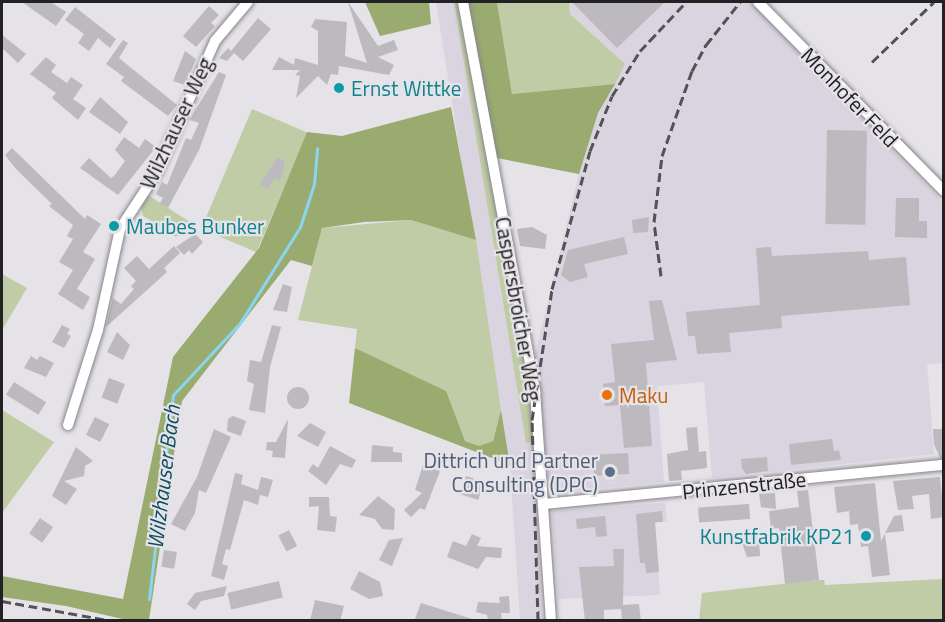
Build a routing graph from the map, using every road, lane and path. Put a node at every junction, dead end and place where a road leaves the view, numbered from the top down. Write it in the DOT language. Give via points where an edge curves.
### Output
graph roads {
  1 [pos="248,2"];
  2 [pos="463,2"];
  3 [pos="758,2"];
  4 [pos="944,191"];
  5 [pos="69,425"];
  6 [pos="944,465"];
  7 [pos="544,504"];
  8 [pos="551,621"];
  1 -- 5 [label="street, Wilzhauser Weg" via="215,41 158,172 120,229 98,330"];
  2 -- 7 [label="street, Caspersbroicher Weg" via="535,392"];
  3 -- 4 [label="street, Monhofer Feld"];
  6 -- 7 [label="street, Prinzenstraße"];
  7 -- 8 [label="street, Caspersbroicher Weg"];
}
